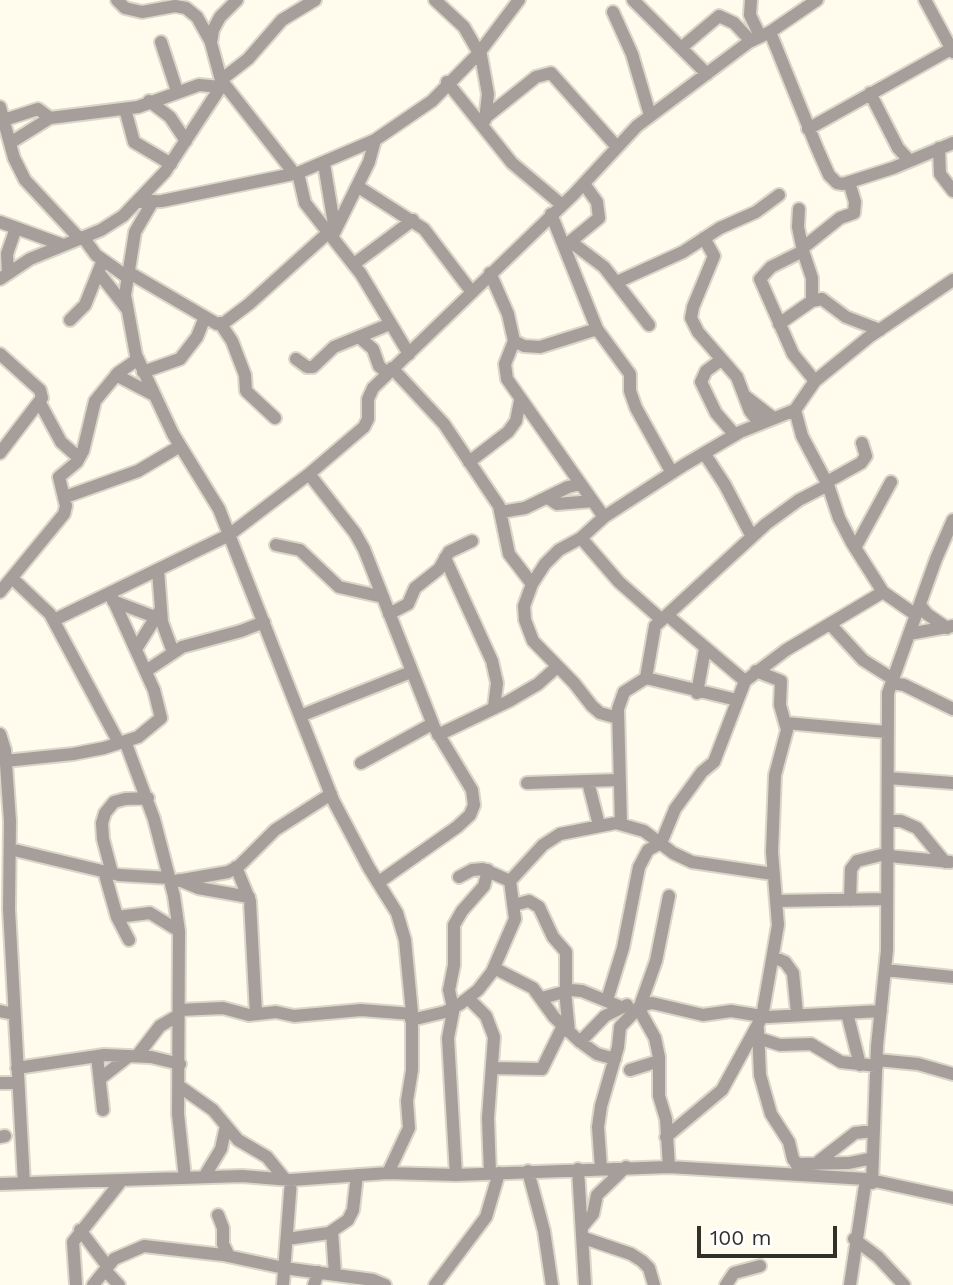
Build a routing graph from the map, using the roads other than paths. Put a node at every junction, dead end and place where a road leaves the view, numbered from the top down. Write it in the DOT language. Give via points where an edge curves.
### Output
graph roads {
  1 [pos="117,0"];
  2 [pos="237,0"];
  3 [pos="315,0"];
  4 [pos="435,0"];
  5 [pos="448,0"];
  6 [pos="519,0"];
  7 [pos="633,0"];
  8 [pos="751,0"];
  9 [pos="817,0"];
  10 [pos="925,0"];
  11 [pos="184,4"];
  12 [pos="613,12"];
  13 [pos="455,16"];
  14 [pos="760,36"];
  15 [pos="161,42"];
  16 [pos="211,43"];
  17 [pos="681,48"];
  18 [pos="952,51"];
  19 [pos="480,52"];
  20 [pos="707,74"];
  21 [pos="447,82"];
  22 [pos="221,84"];
  23 [pos="173,92"];
  24 [pos="870,93"];
  25 [pos="149,101"];
  26 [pos="0,107"];
  27 [pos="125,109"];
  28 [pos="650,114"];
  29 [pos="168,116"];
  30 [pos="50,118"];
  31 [pos="4,120"];
  32 [pos="485,122"];
  33 [pos="808,129"];
  34 [pos="375,140"];
  35 [pos="186,141"];
  36 [pos="953,143"];
  37 [pos="617,147"];
  38 [pos="12,148"];
  39 [pos="939,148"];
  40 [pos="0,158"];
  41 [pos="908,160"];
  42 [pos="171,164"];
  43 [pos="324,164"];
  44 [pos="296,173"];
  45 [pos="849,182"];
  46 [pos="584,184"];
  47 [pos="357,186"];
  48 [pos="953,191"];
  49 [pos="779,195"];
  50 [pos="153,201"];
  51 [pos="137,202"];
  52 [pos="562,205"];
  53 [pos="799,209"];
  54 [pos="551,214"];
  55 [pos="413,220"];
  56 [pos="0,222"];
  57 [pos="65,224"];
  58 [pos="16,228"];
  59 [pos="332,233"];
  60 [pos="704,237"];
  61 [pos="81,238"];
  62 [pos="568,244"];
  63 [pos="61,245"];
  64 [pos="803,249"];
  65 [pos="354,264"];
  66 [pos="101,267"];
  67 [pos="490,272"];
  68 [pos="127,274"];
  69 [pos="4,276"];
  70 [pos="953,281"];
  71 [pos="617,282"];
  72 [pos="471,291"];
  73 [pos="812,301"];
  74 [pos="127,310"];
  75 [pos="205,317"];
  76 [pos="70,320"];
  77 [pos="220,323"];
  78 [pos="390,324"];
  79 [pos="779,324"];
  80 [pos="649,325"];
  81 [pos="597,329"];
  82 [pos="880,330"];
  83 [pos="359,337"];
  84 [pos="514,341"];
  85 [pos="0,354"];
  86 [pos="409,354"];
  87 [pos="138,359"];
  88 [pos="296,359"];
  89 [pos="721,360"];
  90 [pos="390,371"];
  91 [pos="143,372"];
  92 [pos="116,375"];
  93 [pos="815,381"];
  94 [pos="152,394"];
  95 [pos="744,395"];
  96 [pos="520,401"];
  97 [pos="40,403"];
  98 [pos="795,410"];
  99 [pos="529,413"];
  100 [pos="772,417"];
  101 [pos="275,418"];
  102 [pos="759,423"];
  103 [pos="512,427"];
  104 [pos="735,435"];
  105 [pos="862,443"];
  106 [pos="180,446"];
  107 [pos="0,453"];
  108 [pos="704,453"];
  109 [pos="79,458"];
  110 [pos="469,462"];
  111 [pos="672,473"];
  112 [pos="309,474"];
  113 [pos="891,482"];
  114 [pos="581,484"];
  115 [pos="827,484"];
  116 [pos="65,497"];
  117 [pos="548,498"];
  118 [pos="593,501"];
  119 [pos="501,512"];
  120 [pos="604,517"];
  121 [pos="951,529"];
  122 [pos="229,536"];
  123 [pos="752,537"];
  124 [pos="581,538"];
  125 [pos="472,541"];
  126 [pos="276,545"];
  127 [pos="855,548"];
  128 [pos="445,558"];
  129 [pos="158,570"];
  130 [pos="5,584"];
  131 [pos="532,584"];
  132 [pos="883,592"];
  133 [pos="383,597"];
  134 [pos="112,598"];
  135 [pos="918,610"];
  136 [pos="158,613"];
  137 [pos="389,614"];
  138 [pos="665,618"];
  139 [pos="54,620"];
  140 [pos="264,622"];
  141 [pos="830,624"];
  142 [pos="950,627"];
  143 [pos="909,634"];
  144 [pos="136,649"];
  145 [pos="705,649"];
  146 [pos="173,652"];
  147 [pos="557,667"];
  148 [pos="146,671"];
  149 [pos="755,671"];
  150 [pos="411,672"];
  151 [pos="646,678"];
  152 [pos="745,681"];
  153 [pos="893,681"];
  154 [pos="697,693"];
  155 [pos="737,701"];
  156 [pos="494,708"];
  157 [pos="953,709"];
  158 [pos="300,716"];
  159 [pos="618,718"];
  160 [pos="786,723"];
  161 [pos="435,729"];
  162 [pos="886,732"];
  163 [pos="0,734"];
  164 [pos="122,742"];
  165 [pos="5,761"];
  166 [pos="361,763"];
  167 [pos="888,778"];
  168 [pos="618,780"];
  169 [pos="588,782"];
  170 [pos="953,782"];
  171 [pos="527,783"];
  172 [pos="331,794"];
  173 [pos="148,798"];
  174 [pos="890,821"];
  175 [pos="621,824"];
  176 [pos="599,825"];
  177 [pos="5,828"];
  178 [pos="661,843"];
  179 [pos="10,849"];
  180 [pos="889,854"];
  181 [pos="949,862"];
  182 [pos="236,867"];
  183 [pos="488,870"];
  184 [pos="108,872"];
  185 [pos="773,874"];
  186 [pos="459,877"];
  187 [pos="173,880"];
  188 [pos="510,881"];
  189 [pos="379,883"];
  190 [pos="249,897"];
  191 [pos="669,897"];
  192 [pos="887,899"];
  193 [pos="850,900"];
  194 [pos="776,901"];
  195 [pos="514,905"];
  196 [pos="5,916"];
  197 [pos="117,917"];
  198 [pos="179,931"];
  199 [pos="129,940"];
  200 [pos="772,957"];
  201 [pos="494,968"];
  202 [pos="885,970"];
  203 [pos="953,977"];
  204 [pos="566,991"];
  205 [pos="468,998"];
  206 [pos="542,998"];
  207 [pos="613,1001"];
  208 [pos="641,1004"];
  209 [pos="454,1008"];
  210 [pos="0,1011"];
  211 [pos="179,1012"];
  212 [pos="881,1012"];
  213 [pos="797,1013"];
  214 [pos="847,1013"];
  215 [pos="14,1014"];
  216 [pos="256,1014"];
  217 [pos="412,1017"];
  218 [pos="622,1024"];
  219 [pos="759,1027"];
  220 [pos="569,1035"];
  221 [pos="97,1056"];
  222 [pos="133,1056"];
  223 [pos="615,1059"];
  224 [pos="659,1061"];
  225 [pos="877,1063"];
  226 [pos="180,1064"];
  227 [pos="860,1065"];
  228 [pos="18,1068"];
  229 [pos="492,1068"];
  230 [pos="630,1070"];
  231 [pos="953,1074"];
  232 [pos="101,1078"];
  233 [pos="0,1083"];
  234 [pos="18,1083"];
  235 [pos="179,1086"];
  236 [pos="103,1110"];
  237 [pos="226,1126"];
  238 [pos="874,1131"];
  239 [pos="666,1137"];
  240 [pos="873,1158"];
  241 [pos="819,1161"];
  242 [pos="796,1164"];
  243 [pos="626,1167"];
  244 [pos="669,1167"];
  245 [pos="601,1168"];
  246 [pos="578,1169"];
  247 [pos="528,1171"];
  248 [pos="388,1173"];
  249 [pos="495,1173"];
  250 [pos="806,1174"];
  251 [pos="357,1175"];
  252 [pos="456,1175"];
  253 [pos="204,1177"];
  254 [pos="185,1178"];
  255 [pos="288,1179"];
  256 [pos="122,1180"];
  257 [pos="869,1181"];
  258 [pos="24,1183"];
  259 [pos="0,1184"];
  260 [pos="953,1198"];
  261 [pos="218,1215"];
  262 [pos="80,1230"];
  263 [pos="332,1231"];
  264 [pos="584,1232"];
  265 [pos="286,1239"];
  266 [pos="855,1239"];
  267 [pos="334,1253"];
  268 [pos="229,1256"];
  269 [pos="760,1266"];
  270 [pos="284,1268"];
  271 [pos="106,1269"];
  272 [pos="318,1272"];
  273 [pos="335,1274"];
  274 [pos="76,1285"];
  275 [pos="93,1285"];
  276 [pos="119,1285"];
  277 [pos="283,1285"];
  278 [pos="314,1285"];
  279 [pos="385,1285"];
  280 [pos="435,1285"];
  281 [pos="552,1285"];
  282 [pos="585,1285"];
  283 [pos="654,1285"];
  284 [pos="726,1285"];
  285 [pos="850,1285"];
  286 [pos="904,1285"];
  1 -- 11 [label="street" via="125,8 142,12"];
  2 -- 16 [label="street" via="219,17"];
  3 -- 22 [label="street" via="282,20"];
  4 -- 13 [label="street"];
  5 -- 13 [label="street"];
  6 -- 19 [label="street"];
  7 -- 17 [label="street"];
  8 -- 14 [label="street" via="750,15"];
  9 -- 14 [label="street"];
  10 -- 18 [label="street"];
  11 -- 16 [label="street"];
  12 -- 28 [label="street" via="632,54"];
  13 -- 19 [label="street"];
  14 -- 17 [label="street" via="719,16"];
  14 -- 20 [label="street"];
  14 -- 33 [label="street"];
  15 -- 23 [label="street"];
  16 -- 22 [label="street"];
  17 -- 20 [label="street"];
  18 -- 24 [label="street"];
  19 -- 21 [label="street"];
  19 -- 32 [label="street" via="488,94"];
  20 -- 28 [label="street"];
  21 -- 32 [label="street"];
  21 -- 34 [label="street" via="432,101"];
  22 -- 23 [label="street"];
  22 -- 35 [label="street"];
  22 -- 44 [label="street"];
  23 -- 25 [label="street"];
  23 -- 29 [label="street"];
  24 -- 33 [label="street"];
  24 -- 41 [label="street"];
  25 -- 27 [label="street"];
  25 -- 29 [label="street"];
  26 -- 31 [label="street"];
  27 -- 30 [label="street"];
  27 -- 42 [label="street" via="134,142"];
  28 -- 37 [label="street"];
  29 -- 35 [label="street"];
  30 -- 31 [label="street" via="38,109"];
  30 -- 38 [label="street"];
  31 -- 38 [label="street"];
  32 -- 37 [label="street" via="536,77 551,74"];
  32 -- 52 [label="street" via="513,163"];
  33 -- 45 [label="street" via="829,175 836,183"];
  34 -- 43 [label="street"];
  34 -- 47 [label="street"];
  35 -- 42 [label="street"];
  36 -- 39 [label="street"];
  37 -- 46 [label="street"];
  38 -- 40 [label="street"];
  38 -- 57 [label="street" via="25,180"];
  39 -- 41 [label="street"];
  39 -- 48 [label="street" via="940,174"];
  41 -- 45 [label="street"];
  42 -- 51 [label="street"];
  43 -- 44 [label="street"];
  43 -- 59 [label="street"];
  44 -- 50 [label="street"];
  44 -- 59 [label="street" via="302,199"];
  45 -- 64 [label="street" via="854,213 840,218"];
  46 -- 52 [label="street"];
  46 -- 62 [label="street" via="597,202 599,218"];
  47 -- 55 [label="street"];
  47 -- 59 [label="street"];
  49 -- 60 [label="street" via="756,212"];
  50 -- 51 [label="street"];
  50 -- 68 [label="street" via="135,232"];
  51 -- 61 [label="street" via="112,223"];
  52 -- 54 [label="street"];
  53 -- 64 [label="street" via="797,227"];
  54 -- 62 [label="street"];
  54 -- 67 [label="street"];
  55 -- 65 [label="street"];
  55 -- 72 [label="street"];
  56 -- 58 [label="street"];
  57 -- 61 [label="street"];
  57 -- 63 [label="street"];
  58 -- 63 [label="street"];
  58 -- 69 [label="street"];
  59 -- 65 [label="street"];
  59 -- 77 [label="street" via="234,317"];
  60 -- 71 [label="street" via="683,252"];
  60 -- 89 [label="street" via="714,256 691,318"];
  61 -- 63 [label="street"];
  61 -- 66 [label="street"];
  62 -- 71 [label="street" via="587,251"];
  62 -- 81 [label="street"];
  63 -- 69 [label="street"];
  64 -- 73 [label="street" via="812,278"];
  64 -- 79 [label="street" via="760,275"];
  65 -- 78 [label="street"];
  66 -- 68 [label="street"];
  66 -- 74 [label="street"];
  66 -- 76 [label="street" via="82,310"];
  67 -- 72 [label="street"];
  67 -- 84 [label="street"];
  68 -- 74 [label="street"];
  68 -- 75 [label="street"];
  70 -- 82 [label="street"];
  71 -- 80 [label="street"];
  72 -- 86 [label="street"];
  73 -- 79 [label="street"];
  73 -- 82 [label="street" via="822,299 846,317"];
  74 -- 87 [label="street"];
  75 -- 77 [label="street"];
  75 -- 91 [label="street" via="184,355"];
  77 -- 101 [label="street" via="232,341 246,391"];
  78 -- 83 [label="street"];
  78 -- 86 [label="street"];
  79 -- 93 [label="street" via="793,354"];
  81 -- 84 [label="street" via="540,347"];
  81 -- 111 [label="street" via="631,374 636,408"];
  82 -- 93 [label="street"];
  83 -- 88 [label="street" via="334,347 313,366"];
  83 -- 90 [label="street" via="373,349 379,366"];
  84 -- 96 [label="street" via="504,371"];
  85 -- 97 [label="street" via="40,390"];
  86 -- 90 [label="street"];
  87 -- 91 [label="street"];
  87 -- 92 [label="street"];
  89 -- 95 [label="street" via="737,377"];
  89 -- 104 [label="street" via="706,371 701,382 716,414"];
  90 -- 110 [label="street" via="444,424"];
  90 -- 112 [label="street" via="373,388 364,427"];
  91 -- 94 [label="street"];
  92 -- 94 [label="street"];
  92 -- 109 [label="street" via="95,401"];
  93 -- 98 [label="street"];
  94 -- 106 [label="street"];
  95 -- 100 [label="street"];
  95 -- 102 [label="street"];
  96 -- 99 [label="street"];
  96 -- 103 [label="street"];
  97 -- 107 [label="street"];
  97 -- 109 [label="street" via="61,442"];
  98 -- 100 [label="street"];
  98 -- 115 [label="street" via="802,436"];
  99 -- 103 [label="street"];
  99 -- 114 [label="street"];
  100 -- 102 [label="street"];
  102 -- 104 [label="street"];
  103 -- 110 [label="street"];
  104 -- 108 [label="street"];
  105 -- 115 [label="street" via="866,456"];
  106 -- 116 [label="street" via="138,471"];
  106 -- 122 [label="street" via="219,509"];
  108 -- 111 [label="street"];
  108 -- 123 [label="street"];
  109 -- 116 [label="street" via="59,477"];
  110 -- 119 [label="street"];
  111 -- 120 [label="street"];
  112 -- 122 [label="street"];
  112 -- 133 [label="street" via="355,533"];
  113 -- 127 [label="street"];
  114 -- 117 [label="street"];
  114 -- 118 [label="street"];
  115 -- 123 [label="street"];
  115 -- 127 [label="street"];
  116 -- 130 [label="street" via="64,514"];
  117 -- 118 [label="street" via="557,504"];
  117 -- 119 [label="street"];
  118 -- 120 [label="street"];
  119 -- 131 [label="street" via="509,554"];
  120 -- 124 [label="street"];
  121 -- 135 [label="street"];
  122 -- 129 [label="street"];
  122 -- 140 [label="street"];
  123 -- 138 [label="street"];
  124 -- 131 [label="street" via="550,558"];
  124 -- 138 [label="street" via="619,582"];
  125 -- 128 [label="street"];
  126 -- 133 [label="street" via="300,550 339,587"];
  127 -- 132 [label="street"];
  128 -- 137 [label="street" via="439,569 415,588 408,604"];
  128 -- 156 [label="street" via="492,661 497,683"];
  129 -- 134 [label="street"];
  129 -- 136 [label="street"];
  130 -- 139 [label="street" via="35,598"];
  131 -- 147 [label="street" via="524,606 525,620 533,640"];
  132 -- 135 [label="street"];
  132 -- 141 [label="street"];
  133 -- 137 [label="street"];
  134 -- 136 [label="street"];
  134 -- 139 [label="street"];
  134 -- 144 [label="street"];
  135 -- 142 [label="street"];
  135 -- 143 [label="street"];
  136 -- 144 [label="street"];
  136 -- 146 [label="street"];
  137 -- 150 [label="street"];
  138 -- 145 [label="street"];
  138 -- 151 [label="street" via="655,626"];
  139 -- 164 [label="street"];
  140 -- 146 [label="street"];
  140 -- 158 [label="street"];
  141 -- 149 [label="street"];
  141 -- 153 [label="street" via="863,660"];
  142 -- 143 [label="street"];
  143 -- 153 [label="street"];
  144 -- 148 [label="street"];
  145 -- 152 [label="street"];
  145 -- 154 [label="street"];
  146 -- 148 [label="street"];
  147 -- 156 [label="street" via="538,684"];
  147 -- 159 [label="street" via="600,713"];
  148 -- 164 [label="street" via="160,718 138,737"];
  149 -- 152 [label="street"];
  149 -- 160 [label="street" via="781,681 780,705"];
  150 -- 158 [label="street"];
  150 -- 161 [label="street"];
  151 -- 154 [label="street"];
  151 -- 159 [label="street" via="624,692"];
  152 -- 155 [label="street"];
  153 -- 157 [label="street"];
  153 -- 162 [label="street"];
  154 -- 155 [label="street"];
  155 -- 178 [label="street" via="714,762 676,809"];
  156 -- 161 [label="street"];
  158 -- 172 [label="street"];
  159 -- 168 [label="street"];
  160 -- 162 [label="street"];
  160 -- 185 [label="street" via="775,775"];
  161 -- 166 [label="street"];
  161 -- 189 [label="street" via="471,790 474,805 470,816 457,827"];
  162 -- 167 [label="street"];
  163 -- 165 [label="street"];
  164 -- 165 [label="street" via="73,754"];
  164 -- 173 [label="street"];
  165 -- 177 [label="street"];
  167 -- 170 [label="street"];
  167 -- 174 [label="street"];
  168 -- 169 [label="street"];
  168 -- 175 [label="street"];
  169 -- 171 [label="street"];
  169 -- 176 [label="street"];
  172 -- 182 [label="street" via="267,836"];
  172 -- 189 [label="street"];
  173 -- 184 [label="street" via="125,799 105,813 102,823"];
  173 -- 187 [label="street"];
  174 -- 180 [label="street"];
  174 -- 181 [label="street" via="917,828"];
  175 -- 176 [label="street"];
  175 -- 178 [label="street" via="644,831"];
  176 -- 188 [label="street" via="560,834 543,845"];
  177 -- 179 [label="street"];
  178 -- 185 [label="street" via="692,862"];
  178 -- 207 [label="street" via="648,850 639,867"];
  179 -- 184 [label="street"];
  179 -- 196 [label="street"];
  180 -- 181 [label="street"];
  180 -- 192 [label="street"];
  180 -- 193 [label="street" via="856,862 851,869"];
  182 -- 187 [label="street"];
  182 -- 190 [label="street"];
  183 -- 186 [label="street" via="472,870"];
  183 -- 188 [label="street"];
  183 -- 209 [label="street" via="484,886 454,925 449,990"];
  184 -- 187 [label="street"];
  184 -- 197 [label="street"];
  185 -- 194 [label="street"];
  187 -- 190 [label="street"];
  187 -- 198 [label="street"];
  188 -- 195 [label="street"];
  189 -- 217 [label="street" via="397,914 405,940"];
  190 -- 216 [label="street"];
  191 -- 208 [label="street" via="656,961"];
  192 -- 193 [label="street"];
  192 -- 202 [label="street"];
  193 -- 194 [label="street"];
  194 -- 200 [label="street" via="778,925"];
  195 -- 201 [label="street" via="511,933"];
  195 -- 204 [label="street" via="529,901 539,907 566,952"];
  196 -- 215 [label="street"];
  197 -- 198 [label="street" via="150,914"];
  197 -- 199 [label="street"];
  198 -- 211 [label="street"];
  200 -- 213 [label="street" via="785,962 793,973"];
  200 -- 219 [label="street"];
  201 -- 205 [label="street"];
  201 -- 206 [label="street" via="525,983"];
  202 -- 203 [label="street"];
  202 -- 212 [label="street"];
  204 -- 206 [label="street"];
  204 -- 207 [label="street"];
  204 -- 220 [label="street"];
  205 -- 209 [label="street"];
  205 -- 229 [label="street" via="491,1026"];
  206 -- 220 [label="street"];
  207 -- 208 [label="street"];
  207 -- 218 [label="street"];
  207 -- 220 [label="street" via="603,1018"];
  208 -- 218 [label="street"];
  208 -- 219 [label="street" via="703,1015 731,1011"];
  208 -- 224 [label="street"];
  209 -- 217 [label="street"];
  209 -- 252 [label="street" via="448,1038"];
  210 -- 215 [label="street"];
  211 -- 216 [label="street" via="223,1008"];
  211 -- 222 [label="street"];
  211 -- 226 [label="street"];
  212 -- 214 [label="street"];
  212 -- 225 [label="street"];
  213 -- 214 [label="street"];
  213 -- 219 [label="street"];
  214 -- 227 [label="street"];
  215 -- 228 [label="street"];
  216 -- 217 [label="street" via="361,1010"];
  217 -- 248 [label="street" via="409,1128"];
  218 -- 223 [label="street"];
  219 -- 227 [label="street" via="780,1045 811,1044 831,1058"];
  219 -- 239 [label="street" via="722,1090"];
  219 -- 242 [label="street" via="761,1075 771,1114 789,1142"];
  220 -- 223 [label="street" via="597,1054"];
  220 -- 229 [label="street" via="542,1069"];
  221 -- 222 [label="street"];
  221 -- 228 [label="street"];
  221 -- 232 [label="street"];
  222 -- 226 [label="street"];
  222 -- 232 [label="street"];
  223 -- 245 [label="street" via="599,1117"];
  224 -- 230 [label="street"];
  224 -- 239 [label="street"];
  225 -- 227 [label="street"];
  225 -- 231 [label="street" via="918,1064"];
  225 -- 238 [label="street"];
  226 -- 235 [label="street"];
  228 -- 234 [label="street"];
  229 -- 249 [label="street" via="488,1118"];
  232 -- 236 [label="street"];
  233 -- 234 [label="street"];
  234 -- 258 [label="street"];
  235 -- 237 [label="street" via="213,1110"];
  235 -- 254 [label="street"];
  237 -- 253 [label="street" via="221,1149"];
  237 -- 255 [label="street"];
  238 -- 240 [label="street"];
  238 -- 241 [label="street" via="855,1133"];
  239 -- 244 [label="street"];
  240 -- 241 [label="street" via="849,1163"];
  240 -- 257 [label="street"];
  241 -- 242 [label="street"];
  242 -- 250 [label="street"];
  243 -- 244 [label="street"];
  243 -- 245 [label="street"];
  243 -- 264 [label="street" via="597,1195"];
  244 -- 250 [label="street"];
  245 -- 246 [label="street"];
  246 -- 247 [label="street"];
  246 -- 264 [label="street"];
  247 -- 249 [label="street"];
  247 -- 281 [label="street"];
  248 -- 251 [label="street"];
  248 -- 252 [label="street"];
  249 -- 252 [label="street"];
  249 -- 280 [label="street" via="486,1217"];
  250 -- 257 [label="street"];
  251 -- 255 [label="street"];
  251 -- 263 [label="street" via="353,1210 348,1220"];
  253 -- 254 [label="street"];
  253 -- 255 [label="street"];
  254 -- 256 [label="street"];
  255 -- 265 [label="street"];
  256 -- 258 [label="street"];
  256 -- 262 [label="street"];
  257 -- 260 [label="street"];
  257 -- 266 [label="street"];
  258 -- 259 [label="street"];
  261 -- 268 [label="street"];
  262 -- 271 [label="street"];
  262 -- 274 [label="street" via="73,1242"];
  263 -- 265 [label="street"];
  263 -- 267 [label="street"];
  264 -- 282 [label="street"];
  264 -- 283 [label="street" via="642,1261"];
  265 -- 270 [label="street"];
  266 -- 285 [label="street"];
  266 -- 286 [label="street"];
  267 -- 272 [label="street"];
  267 -- 273 [label="street"];
  268 -- 270 [label="street"];
  268 -- 271 [label="street" via="144,1246 114,1259"];
  269 -- 284 [label="street" via="742,1269"];
  270 -- 272 [label="street"];
  270 -- 277 [label="street"];
  271 -- 275 [label="street"];
  271 -- 276 [label="street"];
  272 -- 273 [label="street"];
  272 -- 278 [label="street"];
  273 -- 279 [label="street"];
}
